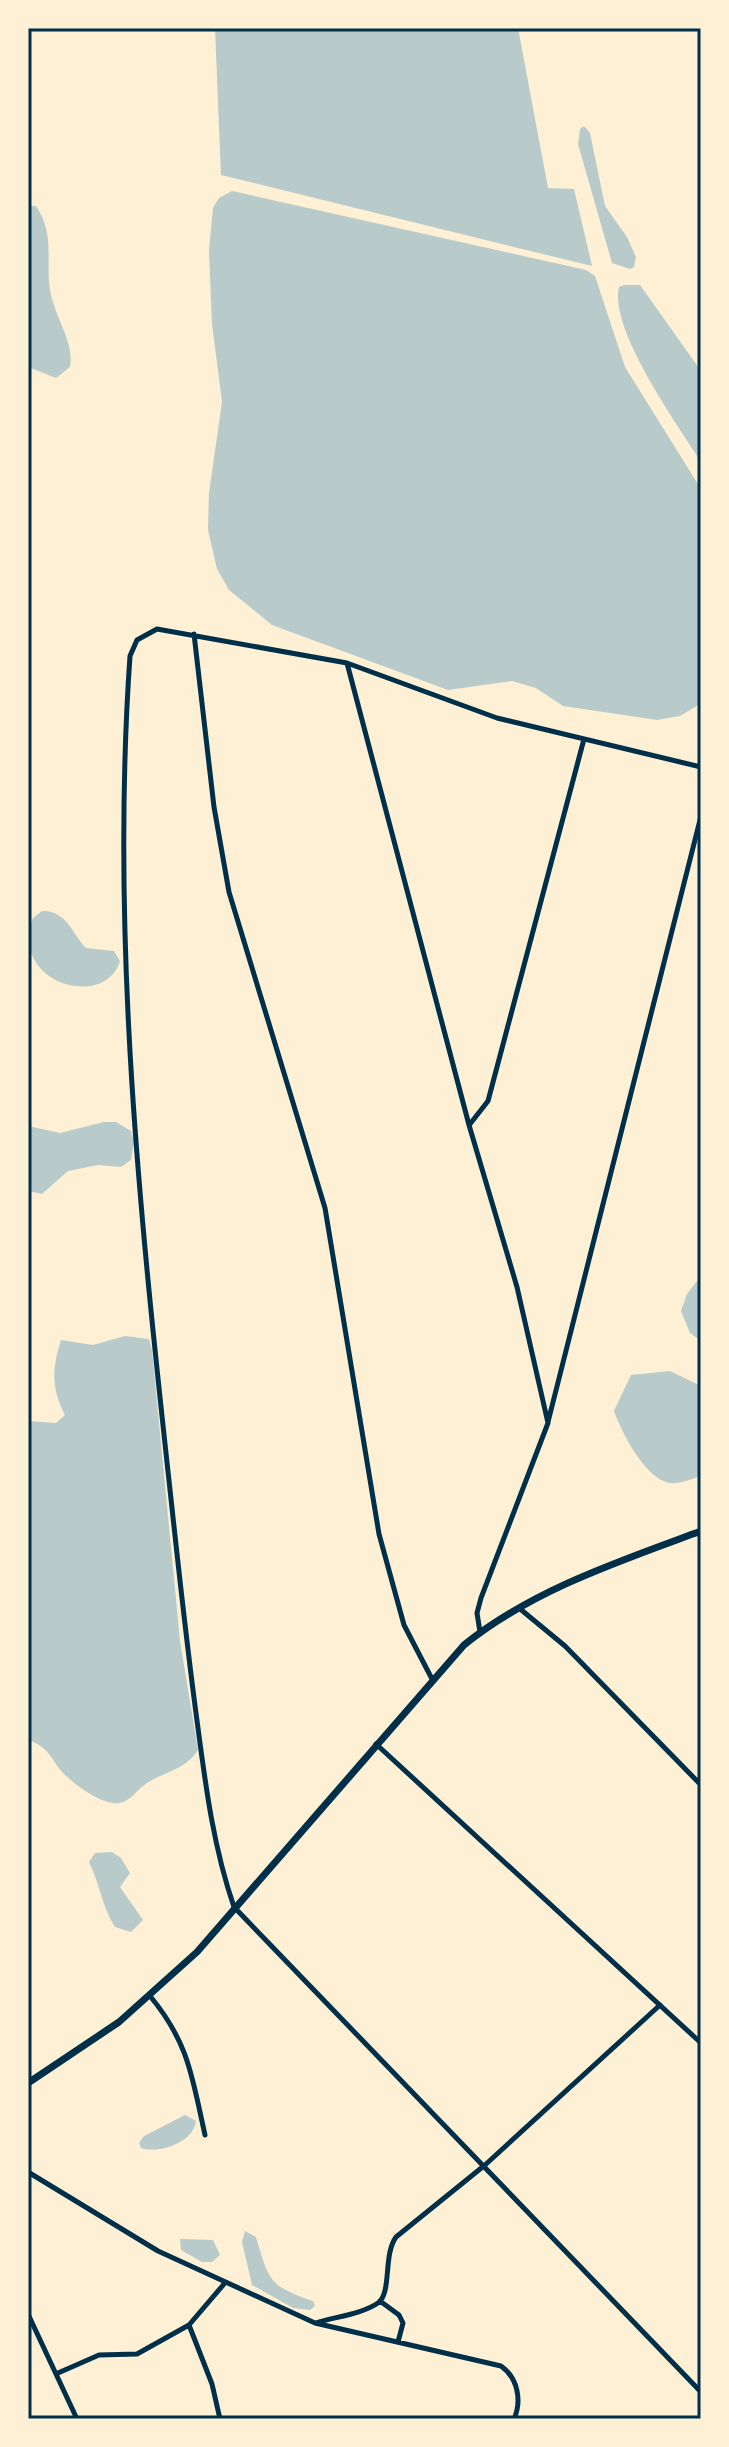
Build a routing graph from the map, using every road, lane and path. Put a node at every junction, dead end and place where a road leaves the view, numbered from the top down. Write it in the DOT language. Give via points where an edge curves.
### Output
graph roads {
  1 [pos="194,634"];
  2 [pos="347,663"];
  3 [pos="584,739"];
  4 [pos="701,767"];
  5 [pos="701,816"];
  6 [pos="469,1125"];
  7 [pos="548,1423"];
  8 [pos="701,1531"];
  9 [pos="519,1608"];
  10 [pos="480,1632"];
  11 [pos="432,1679"];
  12 [pos="375,1743"];
  13 [pos="701,1785"];
  14 [pos="234,1907"];
  15 [pos="150,1996"];
  16 [pos="660,2005"];
  17 [pos="701,2043"];
  18 [pos="28,2083"];
  19 [pos="205,2135"];
  20 [pos="485,2165"];
  21 [pos="28,2172"];
  22 [pos="224,2284"];
  23 [pos="380,2301"];
  24 [pos="28,2314"];
  25 [pos="315,2323"];
  26 [pos="189,2325"];
  27 [pos="398,2342"];
  28 [pos="58,2373"];
  29 [pos="701,2392"];
  30 [pos="77,2419"];
  31 [pos="220,2419"];
  32 [pos="514,2419"];
  1 -- 2 [label="street"];
  1 -- 11 [label="street" via="229,892 325,1208 379,1534 404,1625"];
  1 -- 14 [label="street" via="151,631 131,650 124,941 147,1277 186,1633 210,1814"];
  2 -- 3 [label="street" via="497,718"];
  2 -- 6 [label="street"];
  3 -- 4 [label="street"];
  3 -- 6 [label="street" via="488,1101"];
  5 -- 7 [label="street"];
  6 -- 7 [label="street" via="517,1287"];
  7 -- 10 [label="street" via="481,1598"];
  8 -- 9 [label="main road"];
  9 -- 10 [label="main road"];
  9 -- 13 [label="street" via="565,1646"];
  10 -- 11 [label="main road"];
  11 -- 12 [label="main road"];
  12 -- 14 [label="main road"];
  12 -- 16 [label="street"];
  14 -- 15 [label="main road"];
  14 -- 20 [label="street"];
  15 -- 18 [label="main road"];
  15 -- 19 [label="street" via="186,2052"];
  16 -- 17 [label="street"];
  16 -- 20 [label="street"];
  20 -- 23 [label="street" via="396,2237 388,2251"];
  20 -- 29 [label="street"];
  21 -- 22 [label="street" via="158,2251"];
  22 -- 25 [label="street"];
  22 -- 26 [label="street"];
  23 -- 25 [label="street"];
  23 -- 27 [label="street" via="403,2323"];
  24 -- 28 [label="street"];
  25 -- 27 [label="street"];
  26 -- 28 [label="street" via="137,2354 99,2355"];
  26 -- 31 [label="street"];
  27 -- 32 [label="street" via="501,2366 511,2373 517,2390"];
  28 -- 30 [label="street"];
}
